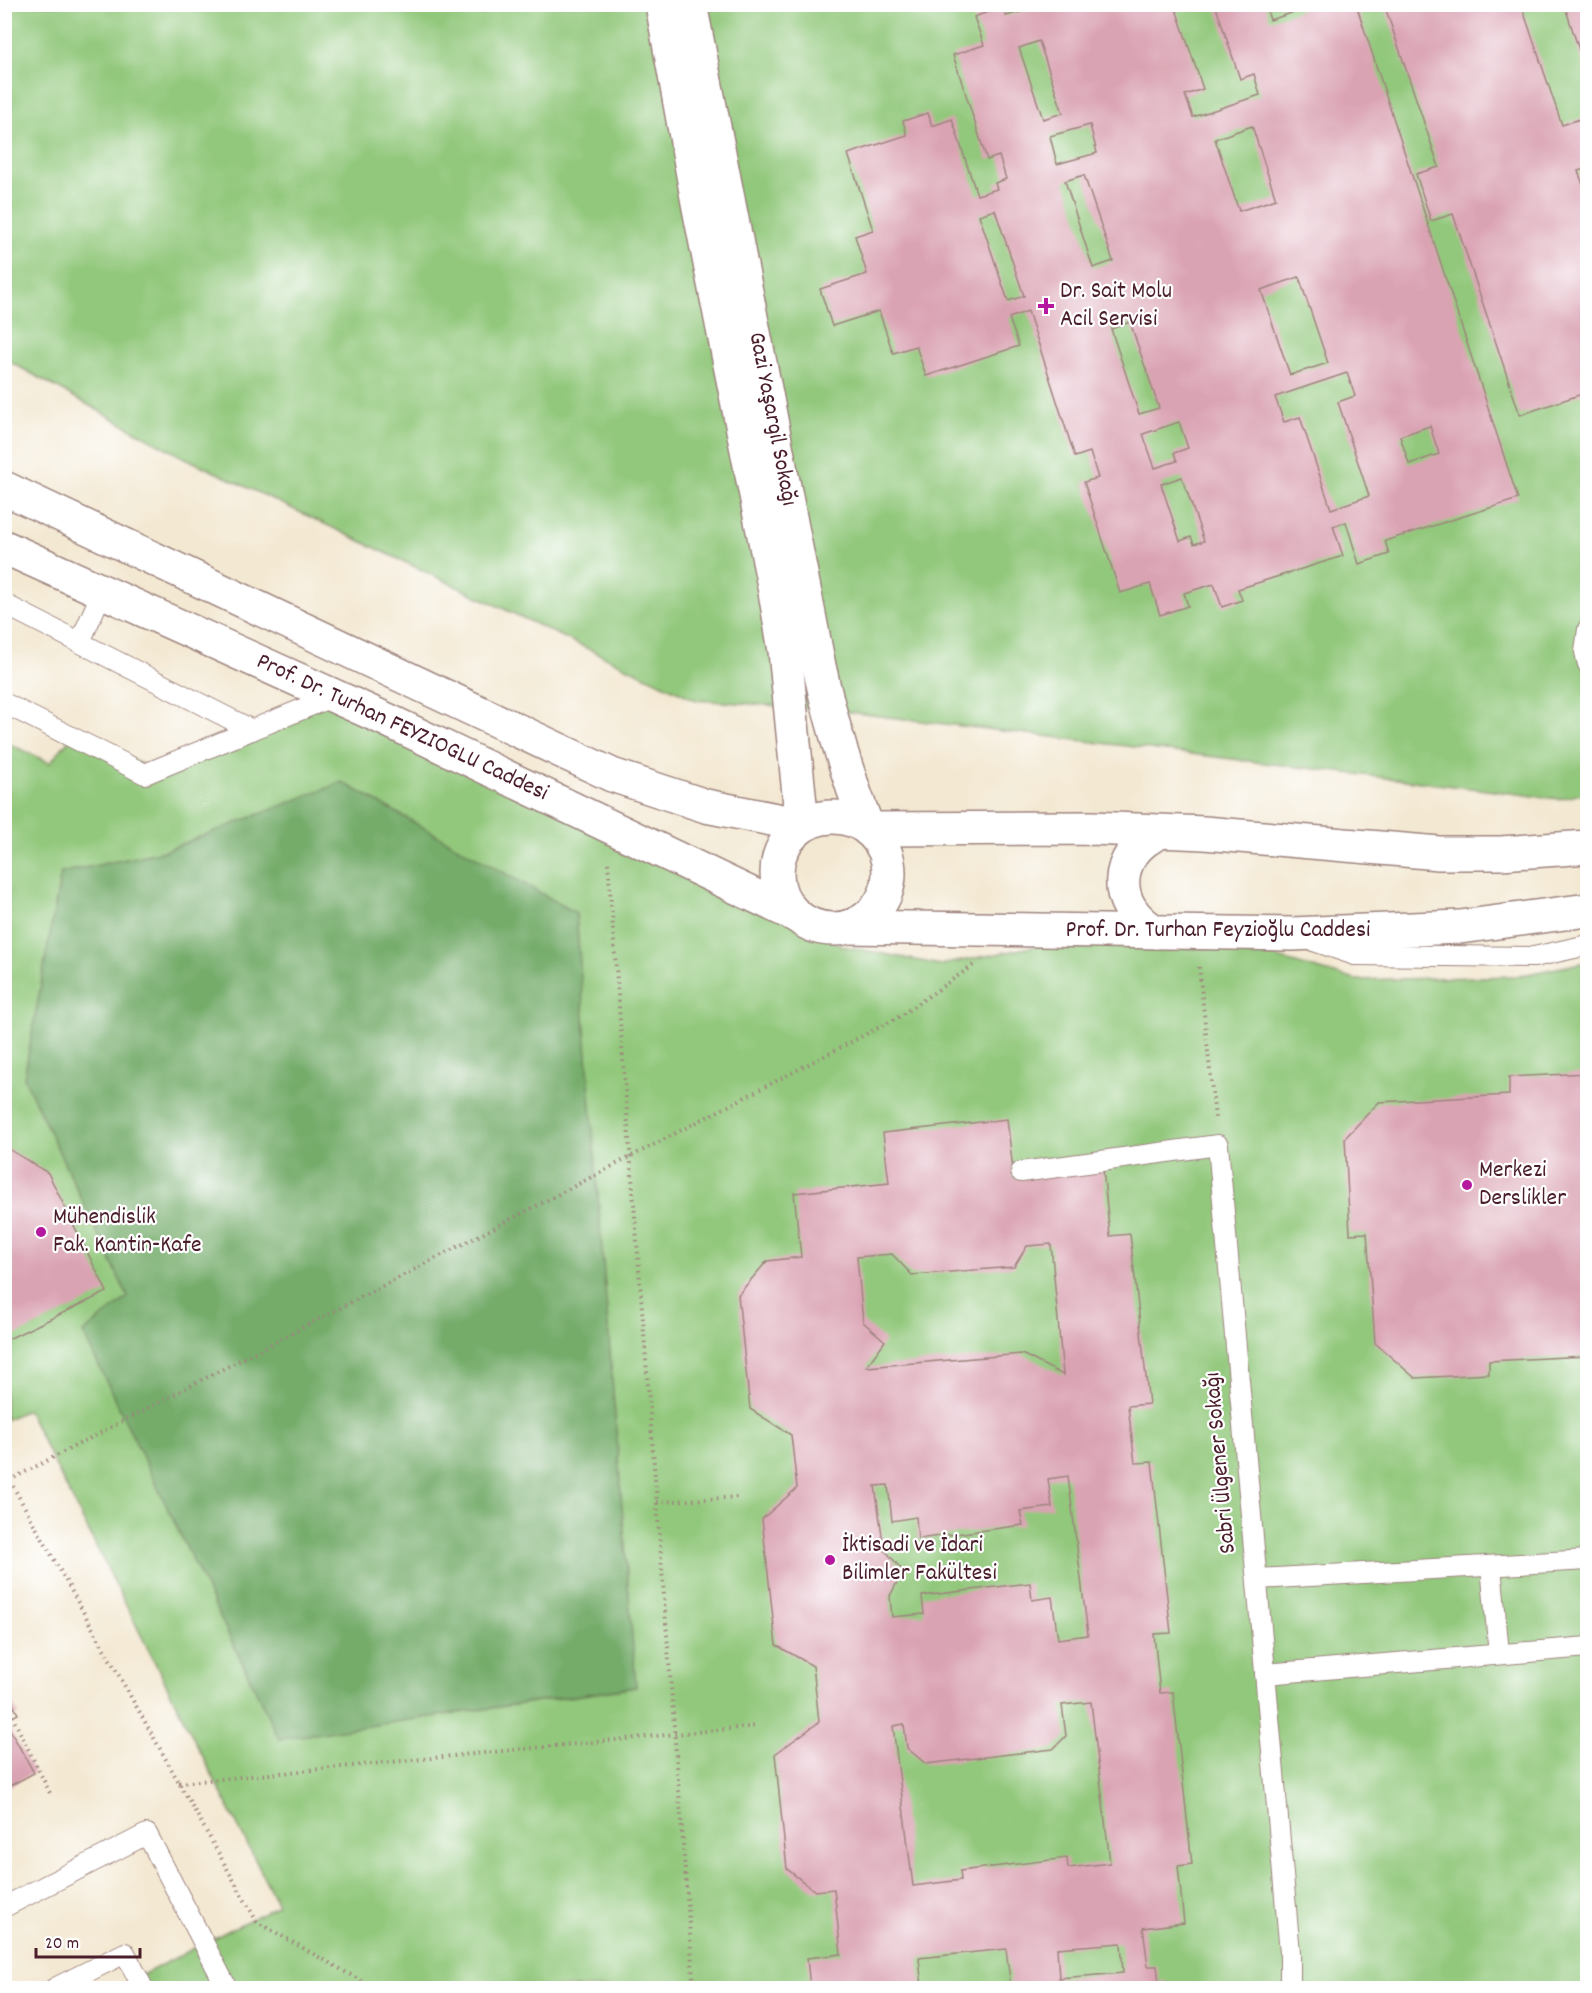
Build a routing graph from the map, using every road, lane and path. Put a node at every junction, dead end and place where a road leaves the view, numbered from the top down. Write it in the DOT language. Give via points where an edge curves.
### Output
graph roads {
  1 [pos="662,4"];
  2 [pos="690,4"];
  3 [pos="4,488"];
  4 [pos="4,546"];
  5 [pos="138,551"];
  6 [pos="103,590"];
  7 [pos="4,604"];
  8 [pos="1587,629"];
  9 [pos="80,642"];
  10 [pos="1587,664"];
  11 [pos="334,696"];
  12 [pos="4,703"];
  13 [pos="252,730"];
  14 [pos="605,824"];
  15 [pos="802,825"];
  16 [pos="868,829"];
  17 [pos="1160,832"];
  18 [pos="1587,847"];
  19 [pos="1587,910"];
  20 [pos="797,916"];
  21 [pos="848,927"];
  22 [pos="1156,932"];
  23 [pos="1196,933"];
  24 [pos="1292,934"];
  25 [pos="1587,945"];
  26 [pos="976,964"];
  27 [pos="1218,1145"];
  28 [pos="630,1157"];
  29 [pos="1021,1172"];
  30 [pos="10,1481"];
  31 [pos="4,1483"];
  32 [pos="740,1497"];
  33 [pos="657,1502"];
  34 [pos="1587,1560"];
  35 [pos="1491,1566"];
  36 [pos="1257,1579"];
  37 [pos="1587,1647"];
  38 [pos="1499,1654"];
  39 [pos="1265,1674"];
  40 [pos="4,1700"];
  41 [pos="758,1726"];
  42 [pos="674,1734"];
  43 [pos="179,1783"];
  44 [pos="50,1793"];
  45 [pos="4,1907"];
  46 [pos="55,1989"];
  47 [pos="143,1989"];
  48 [pos="226,1989"];
  49 [pos="374,1989"];
  50 [pos="694,1989"];
  51 [pos="1290,1989"];
  1 -- 15 [label="street, Gazi Yaşargil Sokağı" via="774,586 785,651"];
  2 -- 16 [label="street, Gazi Yaşargil Sokağı" via="830,717"];
  3 -- 5 [label="street, Prof. Dr. Turhan FEYZIOGLU Caddesi"];
  4 -- 6 [label="street, Prof. Dr. Turhan FEYZIOGLU Caddesi"];
  5 -- 6 [label="street" via="120,556"];
  5 -- 15 [label="street, Prof. Dr. Turhan FEYZIOGLU Caddesi" via="612,775 706,806"];
  6 -- 9 [label="lane"];
  6 -- 11 [label="street, Prof. Dr. Turhan FEYZIOGLU Caddesi"];
  7 -- 9 [label="lane"];
  8 -- 10 [label="lane"];
  9 -- 13 [label="lane"];
  11 -- 13 [label="lane"];
  11 -- 14 [label="street, Prof. Dr. Turhan FEYZIOGLU Caddesi"];
  12 -- 13 [label="lane" via="145,774"];
  14 -- 20 [label="street, Prof. Dr. Turhan FEYZIOGLU Caddesi"];
  14 -- 28 [label="path"];
  15 -- 16 [label="street" via="836,816"];
  15 -- 20 [label="street" via="789,836 776,869 785,903"];
  16 -- 17 [label="street" via="980,827"];
  16 -- 21 [label="street" via="880,842 889,876 877,908"];
  17 -- 18 [label="street" via="1439,853"];
  17 -- 22 [label="street" via="1135,848 1122,878 1131,910 1144,926"];
  19 -- 24 [label="street, Prof. Dr. Turhan Feyzioğlu Caddesi" via="1460,927"];
  20 -- 21 [label="street" via="830,929"];
  21 -- 22 [label="street, Prof. Dr. Turhan Feyzioğlu Caddesi"];
  22 -- 23 [label="street, Prof. Dr. Turhan Feyzioğlu Caddesi"];
  23 -- 24 [label="street, Prof. Dr. Turhan Feyzioğlu Caddesi"];
  23 -- 27 [label="path"];
  24 -- 25 [label="lane" via="1355,955 1534,957"];
  26 -- 28 [label="path" via="897,1018"];
  27 -- 29 [label="lane"];
  27 -- 36 [label="lane, Sabri Ülgener Sokağı"];
  28 -- 30 [label="path"];
  28 -- 33 [label="path"];
  30 -- 31 [label="path"];
  30 -- 43 [label="path"];
  32 -- 33 [label="path"];
  33 -- 42 [label="path"];
  34 -- 35 [label="lane"];
  35 -- 36 [label="lane"];
  35 -- 38 [label="lane"];
  36 -- 39 [label="lane, Sabri Ülgener Sokağı"];
  37 -- 38 [label="lane"];
  38 -- 39 [label="lane"];
  39 -- 51 [label="lane, Sabri Ülgener Sokağı"];
  40 -- 44 [label="path"];
  41 -- 42 [label="path"];
  42 -- 43 [label="path"];
  42 -- 50 [label="path"];
  43 -- 49 [label="path" via="257,1922"];
  45 -- 48 [label="lane" via="147,1834"];
  46 -- 47 [label="lane" via="125,1953"];
}
